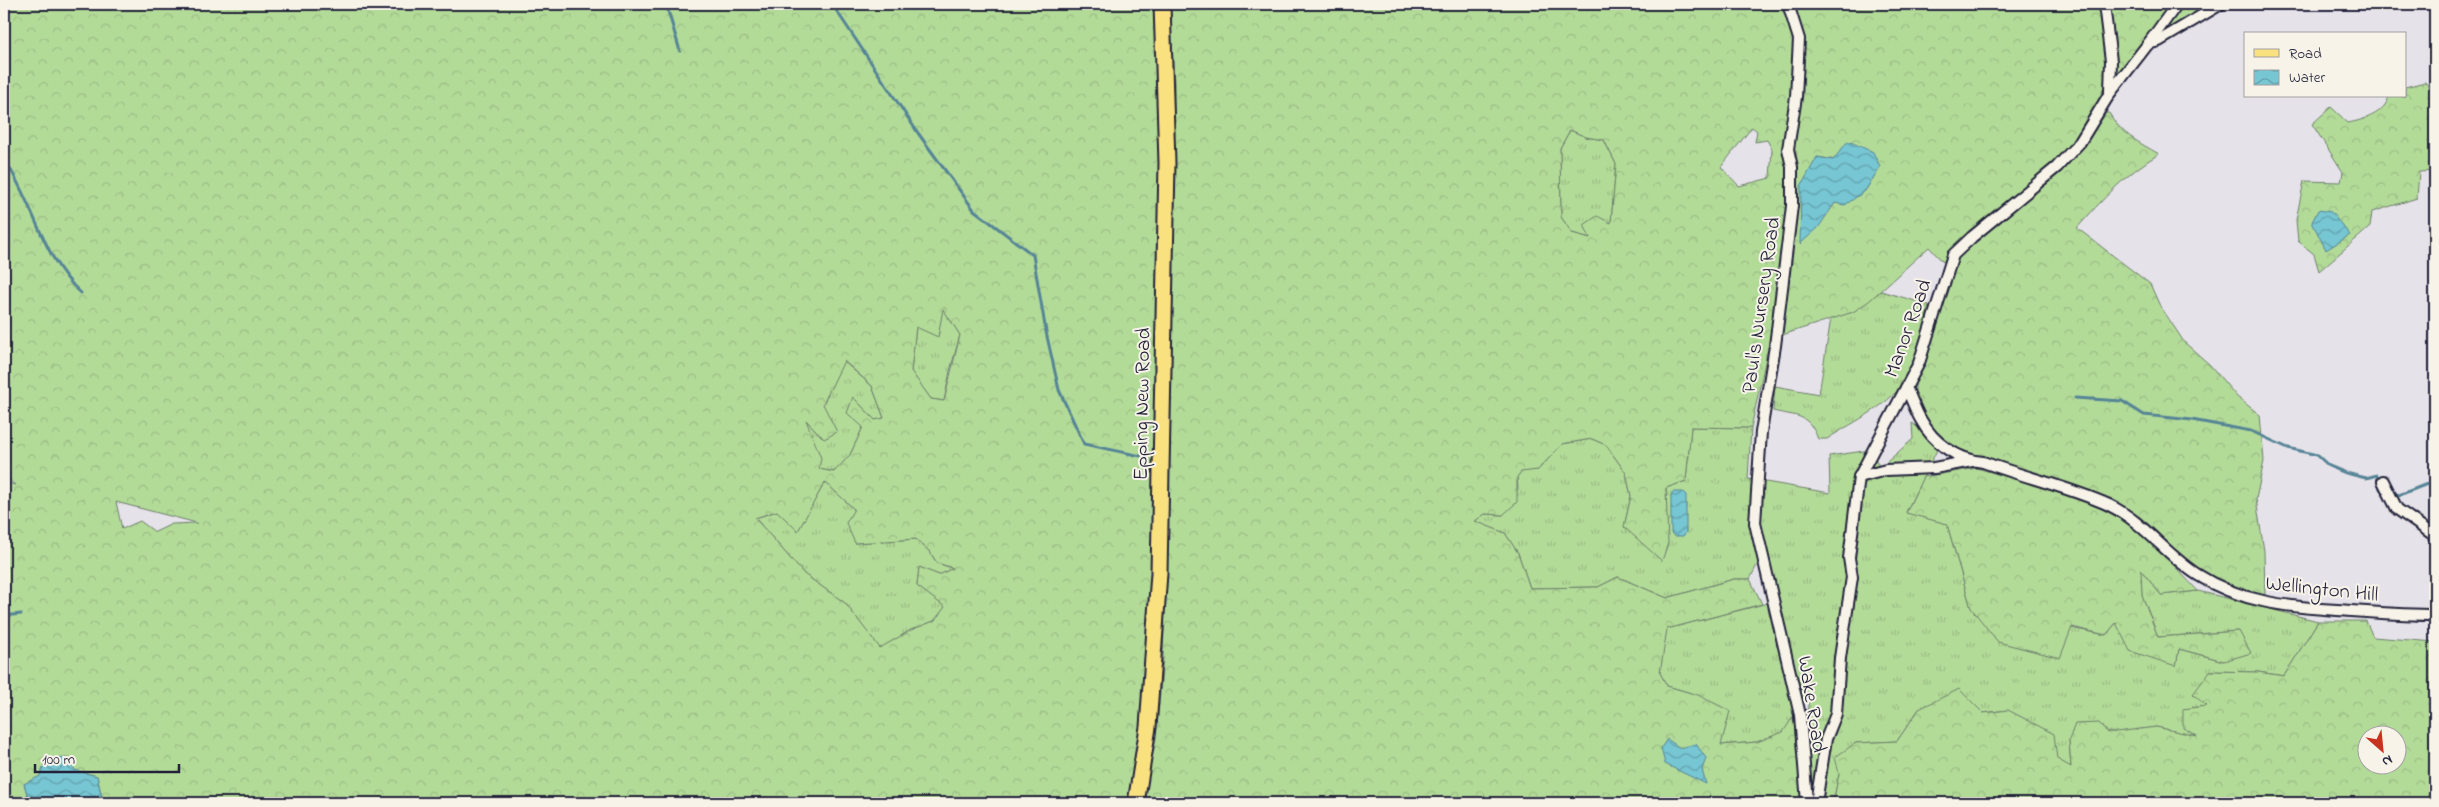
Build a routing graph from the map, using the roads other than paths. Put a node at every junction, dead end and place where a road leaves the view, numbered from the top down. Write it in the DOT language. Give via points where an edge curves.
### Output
graph roads {
  1 [pos="1162,4"];
  2 [pos="1788,4"];
  3 [pos="2104,4"];
  4 [pos="2178,4"];
  5 [pos="2221,4"];
  6 [pos="2148,44"];
  7 [pos="2110,93"];
  8 [pos="1906,388"];
  9 [pos="1972,461"];
  10 [pos="1859,477"];
  11 [pos="2384,481"];
  12 [pos="2435,536"];
  13 [pos="1775,612"];
  14 [pos="2435,615"];
  15 [pos="1136,803"];
  16 [pos="1807,803"];
  17 [pos="1816,803"];
  1 -- 15 [label="main road, Epping New Road" via="1167,163 1159,573 1148,727"];
  2 -- 13 [label="street, Paul's Nursery Road" via="1799,39 1796,97 1788,149 1792,167 1792,206 1762,432 1756,523"];
  3 -- 7 [label="street" via="2111,61"];
  4 -- 6 [label="street"];
  5 -- 6 [label="street, Manor Road" via="2159,41"];
  6 -- 7 [label="street, Manor Road"];
  7 -- 8 [label="street, Manor Road" via="2080,142 2057,167 1953,256 1919,363"];
  8 -- 9 [label="street, Wellington Hill" via="1929,432 1949,450"];
  8 -- 10 [label="street, Manor Road"];
  9 -- 10 [label="street, Wellington Hill" via="1934,468 1886,470"];
  9 -- 14 [label="street, Wellington Hill" via="2108,505 2134,519 2181,564 2200,577 2261,602 2300,608"];
  10 -- 17 [label="street, Manor Road" via="1849,558 1852,577 1840,658 1836,714 1826,739"];
  11 -- 12 [label="street" via="2397,509"];
  13 -- 16 [label="street, Wake Road" via="1800,715"];
}
